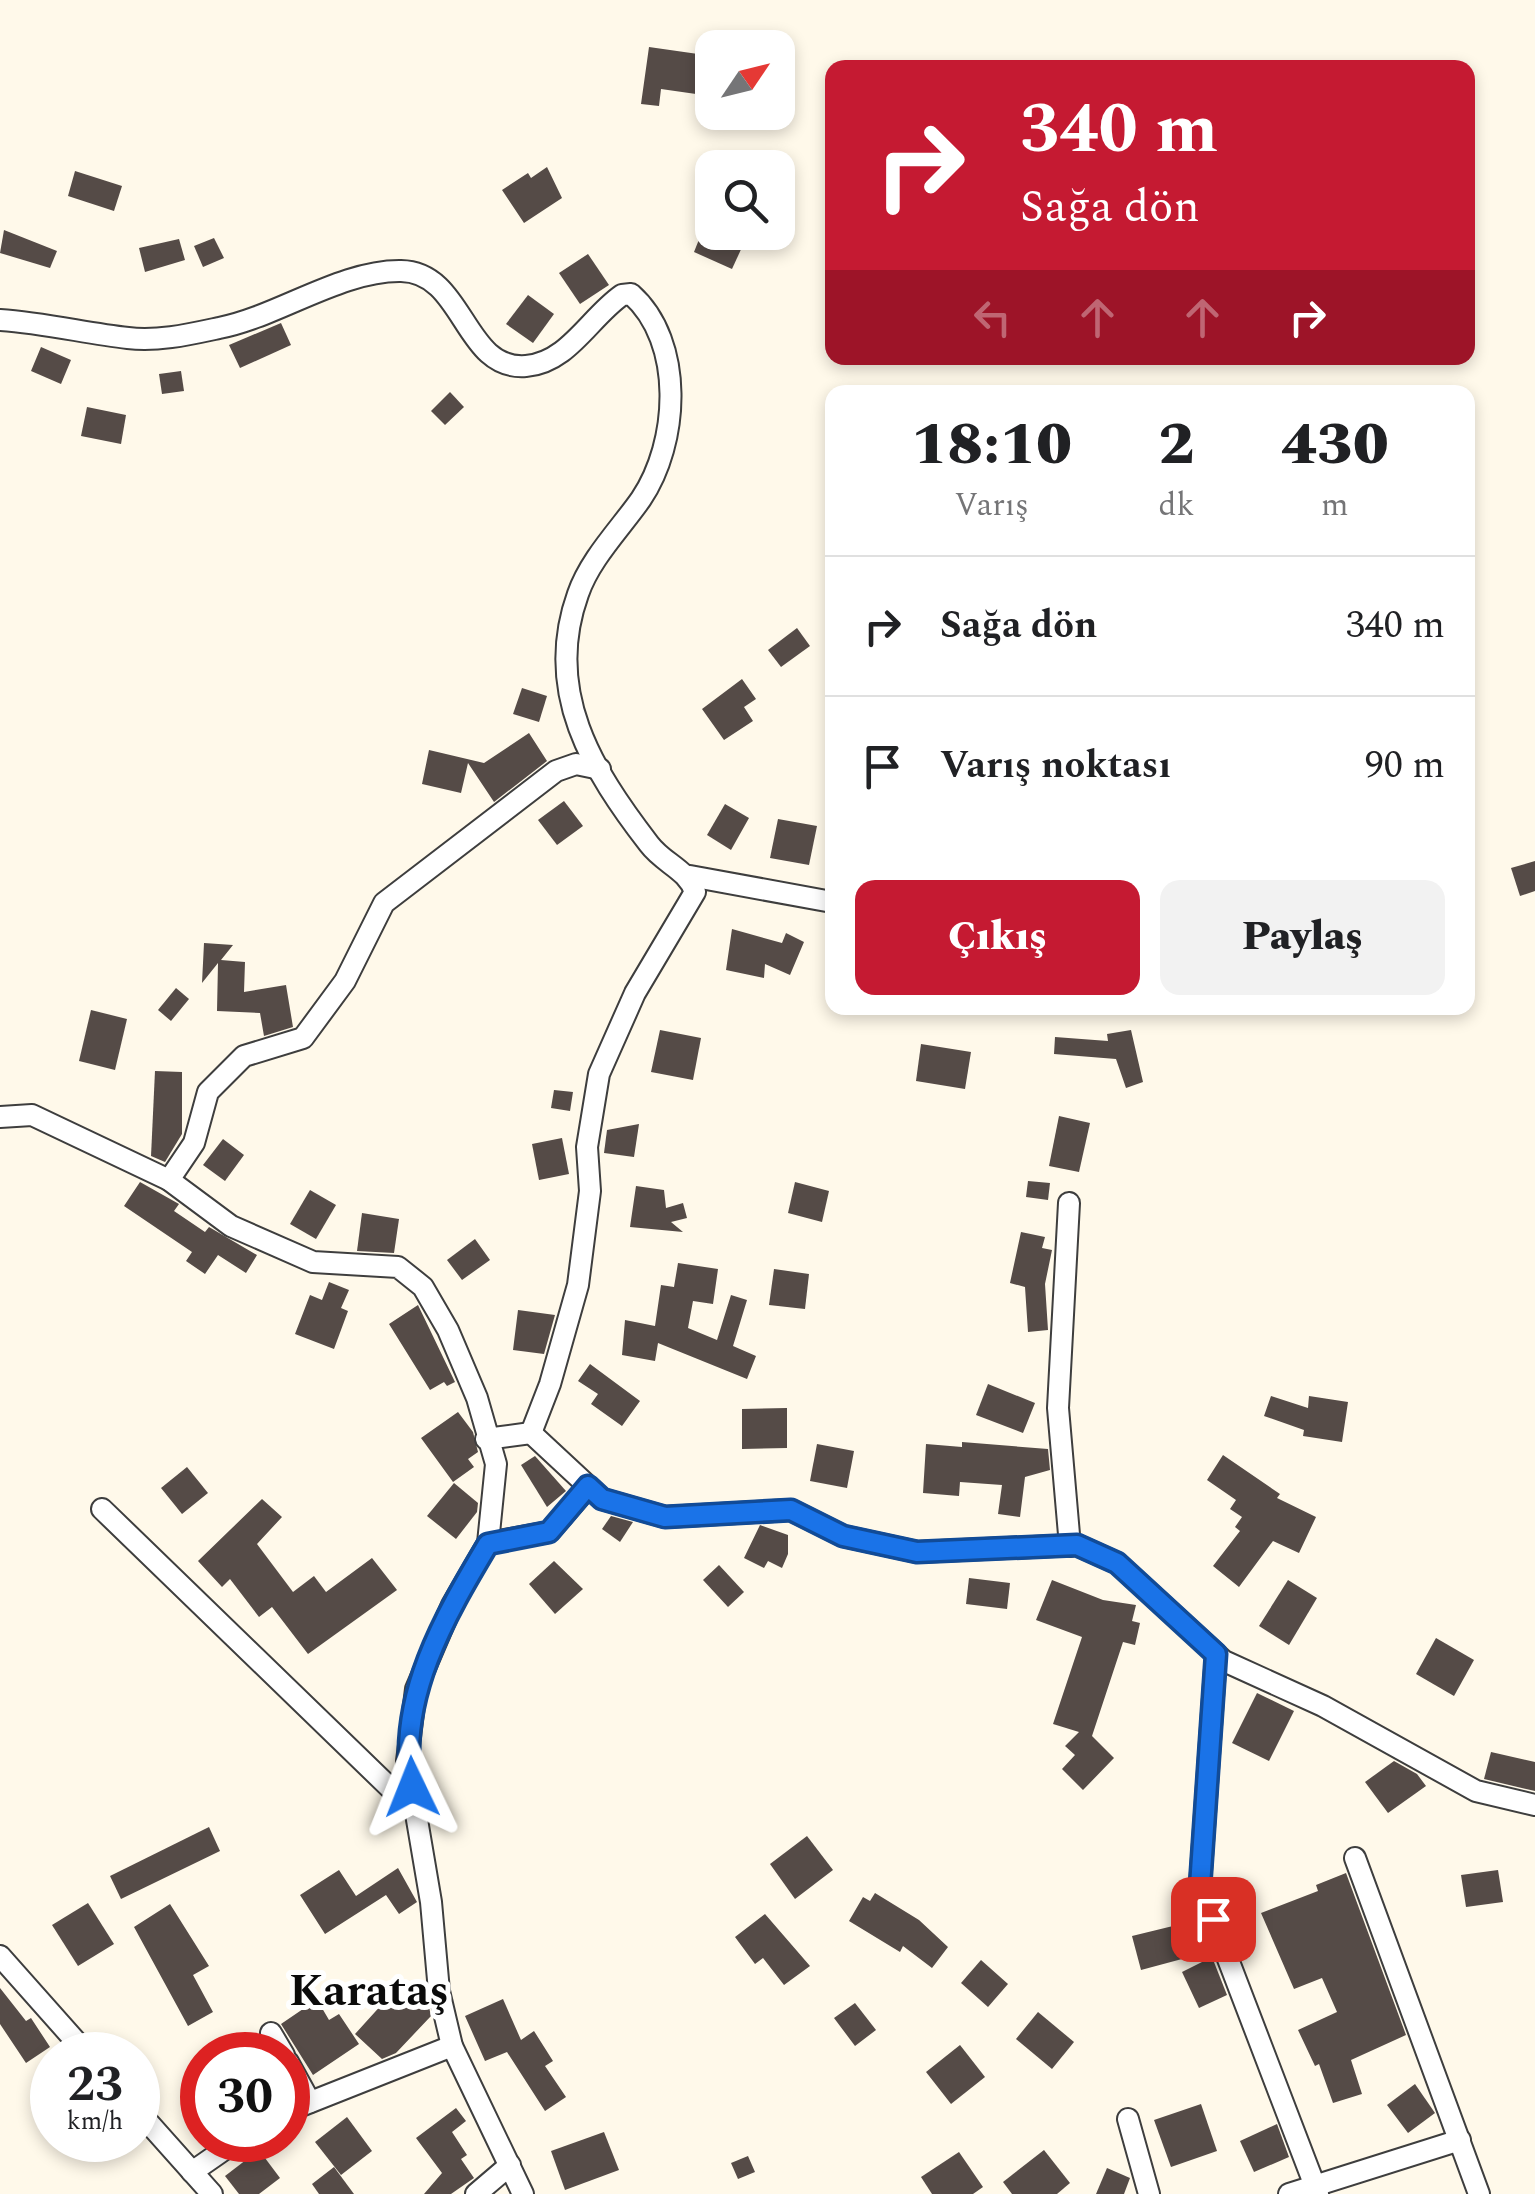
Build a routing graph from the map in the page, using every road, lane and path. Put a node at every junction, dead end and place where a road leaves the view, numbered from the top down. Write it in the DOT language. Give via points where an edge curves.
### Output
graph roads {
  1 [pos="0,320"];
  2 [pos="600,769"];
  3 [pos="690,876"];
  4 [pos="825,901"];
  5 [pos="0,1117"];
  6 [pos="169,1180"];
  7 [pos="1069,1203"];
  8 [pos="530,1433"];
  9 [pos="486,1439"];
  10 [pos="588,1486"];
  11 [pos="102,1509"];
  12 [pos="488,1544"];
  13 [pos="1070,1546"];
  14 [pos="1216,1654"];
  15 [pos="1535,1805"];
  16 [pos="416,1813"];
  17 [pos="1355,1858"];
  18 [pos="0,1956"];
  19 [pos="68,2032"];
  20 [pos="452,2046"];
  21 [pos="310,2102"];
  22 [pos="1128,2120"];
  23 [pos="160,2136"];
  24 [pos="1460,2140"];
  25 [pos="206,2162"];
  26 [pos="510,2165"];
  27 [pos="192,2172"];
  28 [pos="1316,2190"];
  29 [pos="212,2194"];
  30 [pos="476,2194"];
  31 [pos="523,2194"];
  32 [pos="1149,2194"];
  33 [pos="1290,2194"];
  34 [pos="1480,2194"];
  1 -- 2 [label="street" via="131,339 168,336 224,328 398,270 436,281 490,355 526,366 552,359 610,303 632,294 662,342 668,432 655,473 578,594 567,694 579,739"];
  2 -- 3 [label="street" via="651,847"];
  2 -- 6 [label="street" via="576,764 556,771 384,902 345,981 303,1038 244,1056 208,1092 194,1143"];
  3 -- 4 [label="street"];
  3 -- 8 [label="street" via="696,892 687,912 635,993 599,1074 578,1286"];
  5 -- 6 [label="street" via="32,1115"];
  6 -- 9 [label="street" via="230,1226 313,1262 398,1267 423,1286 477,1398"];
  7 -- 13 [label="street" via="1058,1408"];
  8 -- 9 [label="street"];
  8 -- 10 [label="street"];
  9 -- 12 [label="street" via="496,1464"];
  10 -- 12 [label="street" via="549,1532"];
  10 -- 13 [label="street" via="602,1499 665,1517 791,1510 843,1536 917,1552"];
  11 -- 16 [label="street"];
  12 -- 16 [label="street" via="452,1605 416,1690 407,1762"];
  13 -- 14 [label="street" via="1117,1563"];
  14 -- 15 [label="street" via="1476,1792"];
  14 -- 28 [label="street" via="1200,1886"];
  16 -- 20 [label="street"];
  17 -- 24 [label="street"];
  18 -- 19 [label="street"];
  20 -- 21 [label="street"];
  20 -- 26 [label="street"];
  22 -- 32 [label="street"];
  23 -- 27 [label="street"];
  24 -- 28 [label="street"];
  24 -- 34 [label="street"];
  25 -- 27 [label="street"];
  26 -- 30 [label="street"];
  26 -- 31 [label="street"];
  27 -- 29 [label="street"];
  28 -- 33 [label="street"];
}
